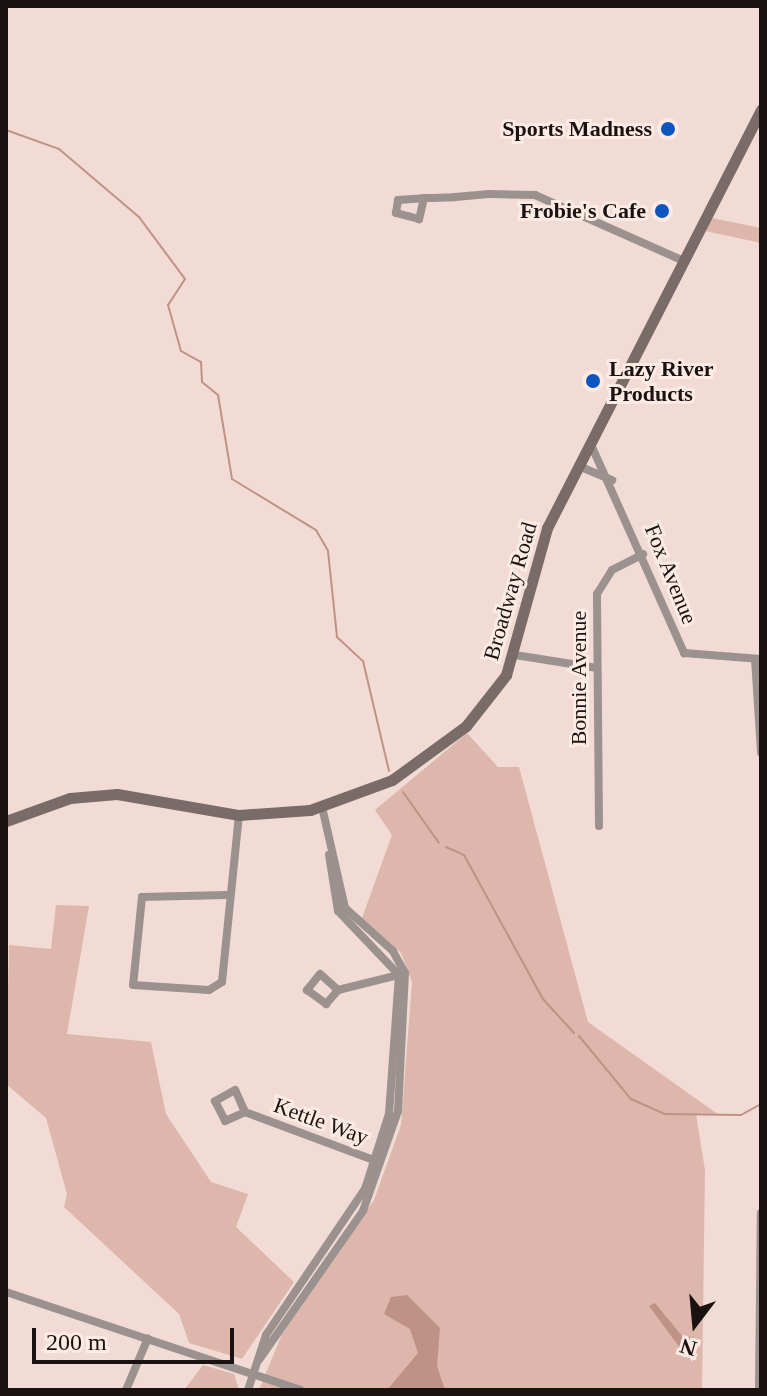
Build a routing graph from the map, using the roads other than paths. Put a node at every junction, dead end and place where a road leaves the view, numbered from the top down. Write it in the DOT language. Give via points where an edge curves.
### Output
graph roads {
  1 [pos="761,110"];
  2 [pos="424,198"];
  3 [pos="682,260"];
  4 [pos="592,447"];
  5 [pos="581,467"];
  6 [pos="612,480"];
  7 [pos="643,554"];
  8 [pos="515,655"];
  9 [pos="758,659"];
  10 [pos="597,668"];
  11 [pos="761,753"];
  12 [pos="322,807"];
  13 [pos="239,815"];
  14 [pos="6,821"];
  15 [pos="599,826"];
  16 [pos="226,895"];
  17 [pos="402,974"];
  18 [pos="338,990"];
  19 [pos="245,1112"];
  20 [pos="381,1163"];
  21 [pos="761,1213"];
  22 [pos="6,1292"];
  23 [pos="148,1338"];
  24 [pos="760,1357"];
  25 [pos="254,1372"];
  26 [pos="126,1390"];
  27 [pos="248,1390"];
  28 [pos="300,1390"];
  29 [pos="759,1390"];
  1 -- 3 [label="main road, Broadway Road"];
  2 -- 3 [label="street" via="545,197"];
  3 -- 4 [label="main road, Broadway Road"];
  4 -- 5 [label="main road, Broadway Road"];
  4 -- 6 [label="street, Fox Avenue"];
  5 -- 6 [label="street"];
  5 -- 8 [label="main road, Broadway Road" via="547,528"];
  6 -- 7 [label="street, Fox Avenue"];
  7 -- 9 [label="street, Fox Avenue" via="684,653"];
  7 -- 10 [label="street, Bonnie Avenue" via="599,583"];
  8 -- 10 [label="street"];
  8 -- 12 [label="main road, Broadway Road" via="492,695 436,751 377,787"];
  9 -- 11 [label="street"];
  10 -- 15 [label="street, Bonnie Avenue"];
  12 -- 13 [label="main road, Broadway Road"];
  12 -- 17 [label="street" via="334,902"];
  13 -- 14 [label="main road, Broadway Road" via="117,794 70,798"];
  13 -- 16 [label="street"];
  16 -- 16 [label="street" via="218,986 143,992 133,985 142,897"];
  17 -- 18 [label="street"];
  17 -- 20 [label="street" via="397,1074"];
  19 -- 19 [label="street, Kettle Way" via="245,1099 235,1090 215,1101 225,1121"];
  19 -- 20 [label="street, Kettle Way"];
  20 -- 25 [label="street" via="316,1271 266,1335"];
  21 -- 24 [label="street"];
  22 -- 23 [label="street"];
  23 -- 25 [label="street"];
  23 -- 26 [label="street"];
  24 -- 29 [label="street"];
  25 -- 27 [label="street"];
  25 -- 28 [label="street"];
}
